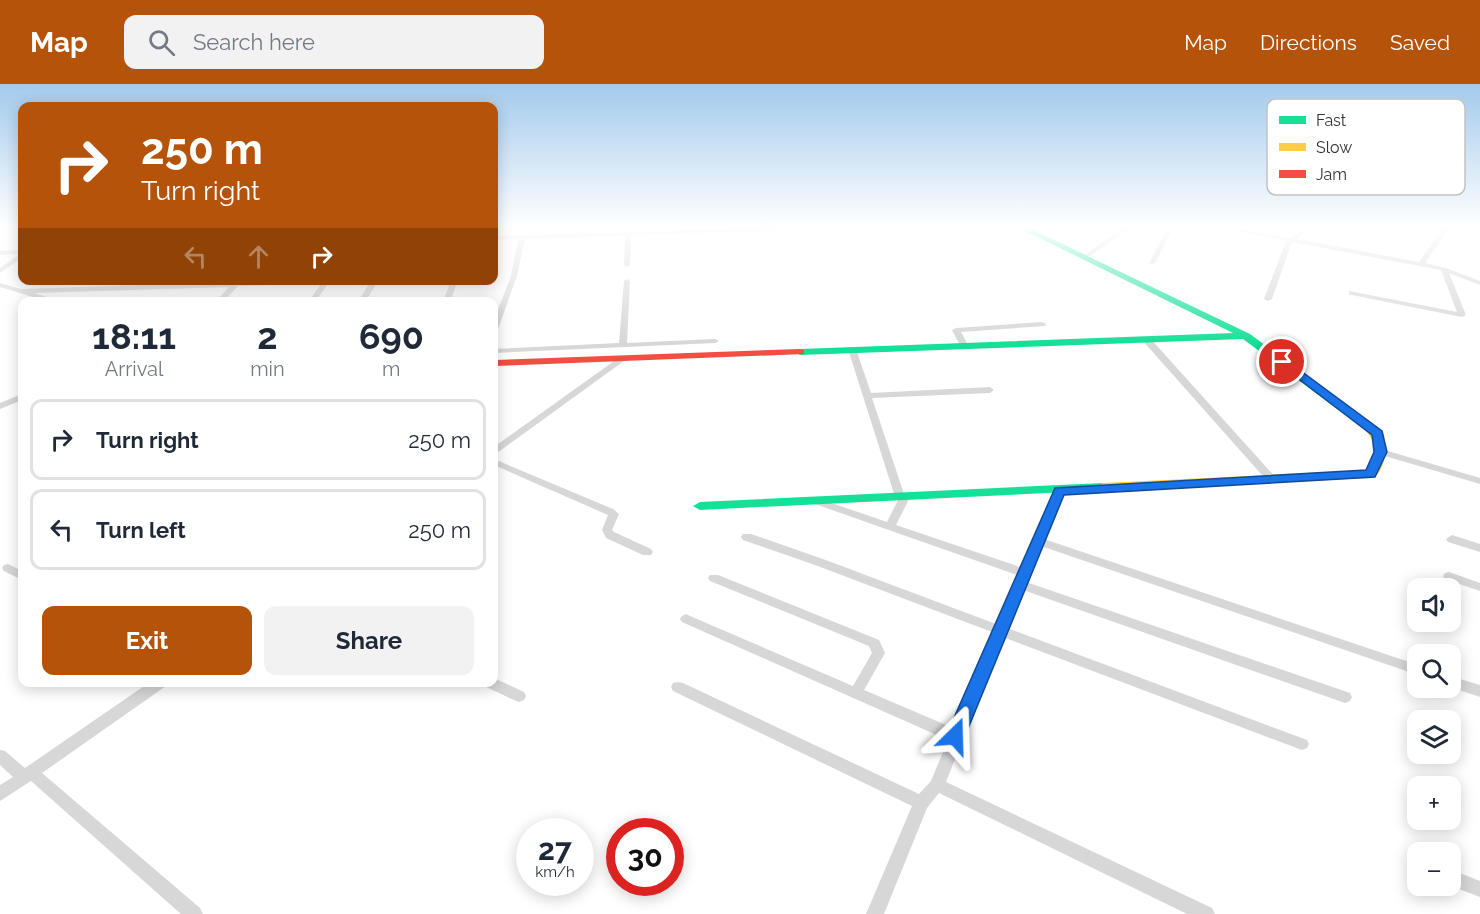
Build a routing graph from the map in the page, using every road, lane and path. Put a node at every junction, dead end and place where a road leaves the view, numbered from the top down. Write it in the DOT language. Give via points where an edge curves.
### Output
graph roads {
  1 [pos="516,266"];
  2 [pos="1100,266"];
  3 [pos="1281,266"];
  4 [pos="1429,266"];
  5 [pos="1444,269"];
  6 [pos="627,281"];
  7 [pos="1480,284"];
  8 [pos="0,285"];
  9 [pos="105,285"];
  10 [pos="170,285"];
  11 [pos="235,285"];
  12 [pos="102,287"];
  13 [pos="19,291"];
  14 [pos="1352,292"];
  15 [pos="41,297"];
  16 [pos="223,297"];
  17 [pos="1268,299"];
  18 [pos="498,318"];
  19 [pos="1042,324"];
  20 [pos="1246,336"];
  21 [pos="1146,339"];
  22 [pos="715,341"];
  23 [pos="964,345"];
  24 [pos="852,349"];
  25 [pos="498,351"];
  26 [pos="624,351"];
  27 [pos="498,363"];
  28 [pos="990,390"];
  29 [pos="868,396"];
  30 [pos="18,399"];
  31 [pos="0,406"];
  32 [pos="498,448"];
  33 [pos="1380,452"];
  34 [pos="498,464"];
  35 [pos="1273,481"];
  36 [pos="1480,481"];
  37 [pos="1059,491"];
  38 [pos="902,497"];
  39 [pos="816,501"];
  40 [pos="700,506"];
  41 [pos="890,527"];
  42 [pos="747,537"];
  43 [pos="1452,539"];
  44 [pos="1039,541"];
  45 [pos="1480,548"];
  46 [pos="646,552"];
  47 [pos="8,568"];
  48 [pos="18,574"];
  49 [pos="1449,576"];
  50 [pos="714,578"];
  51 [pos="1022,579"];
  52 [pos="1480,587"];
  53 [pos="686,619"];
  54 [pos="999,631"];
  55 [pos="1407,666"];
  56 [pos="1461,685"];
  57 [pos="498,686"];
  58 [pos="154,687"];
  59 [pos="678,687"];
  60 [pos="1480,691"];
  61 [pos="857,692"];
  62 [pos="519,696"];
  63 [pos="1345,697"];
  64 [pos="955,736"];
  65 [pos="1302,744"];
  66 [pos="0,756"];
  67 [pos="28,775"];
  68 [pos="937,785"];
  69 [pos="0,794"];
  70 [pos="921,803"];
  71 [pos="1461,881"];
  72 [pos="1480,889"];
  73 [pos="194,914"];
  74 [pos="875,914"];
  75 [pos="1206,914"];
  1 -- 18 [label="street"];
  2 -- 20 [label="street"];
  3 -- 17 [label="street"];
  4 -- 5 [label="street"];
  5 -- 7 [label="street"];
  5 -- 14 [label="street" via="1462,315"];
  6 -- 26 [label="street"];
  8 -- 13 [label="street"];
  9 -- 12 [label="street"];
  10 -- 12 [label="street"];
  11 -- 16 [label="street"];
  12 -- 13 [label="street"];
  13 -- 15 [label="street"];
  19 -- 23 [label="street" via="956,330"];
  20 -- 21 [label="street"];
  20 -- 33 [label="street" via="1373,429 1380,439"];
  21 -- 23 [label="street"];
  21 -- 35 [label="street"];
  22 -- 26 [label="street"];
  23 -- 24 [label="street"];
  24 -- 26 [label="street"];
  24 -- 29 [label="street"];
  25 -- 26 [label="street"];
  26 -- 27 [label="street"];
  26 -- 32 [label="street"];
  28 -- 29 [label="street"];
  29 -- 38 [label="street"];
  30 -- 31 [label="street"];
  33 -- 35 [label="street" via="1371,474"];
  33 -- 36 [label="street"];
  34 -- 46 [label="street" via="609,510 614,514 607,530 610,535"];
  35 -- 37 [label="street"];
  37 -- 38 [label="street"];
  37 -- 44 [label="street"];
  38 -- 39 [label="street"];
  38 -- 41 [label="street"];
  39 -- 40 [label="street"];
  39 -- 41 [label="street"];
  41 -- 51 [label="street"];
  42 -- 54 [label="street"];
  43 -- 45 [label="street"];
  44 -- 51 [label="street"];
  44 -- 55 [label="street"];
  47 -- 48 [label="street"];
  49 -- 52 [label="street"];
  50 -- 61 [label="street" via="874,643 879,653"];
  51 -- 54 [label="street"];
  51 -- 63 [label="street"];
  53 -- 61 [label="street"];
  54 -- 64 [label="street"];
  54 -- 65 [label="street"];
  56 -- 60 [label="street"];
  57 -- 62 [label="street"];
  58 -- 67 [label="street"];
  59 -- 70 [label="street"];
  61 -- 64 [label="street"];
  64 -- 68 [label="street"];
  66 -- 67 [label="street"];
  67 -- 69 [label="street"];
  67 -- 73 [label="street"];
  68 -- 70 [label="street"];
  68 -- 75 [label="street"];
  70 -- 74 [label="street"];
  71 -- 72 [label="street"];
}
